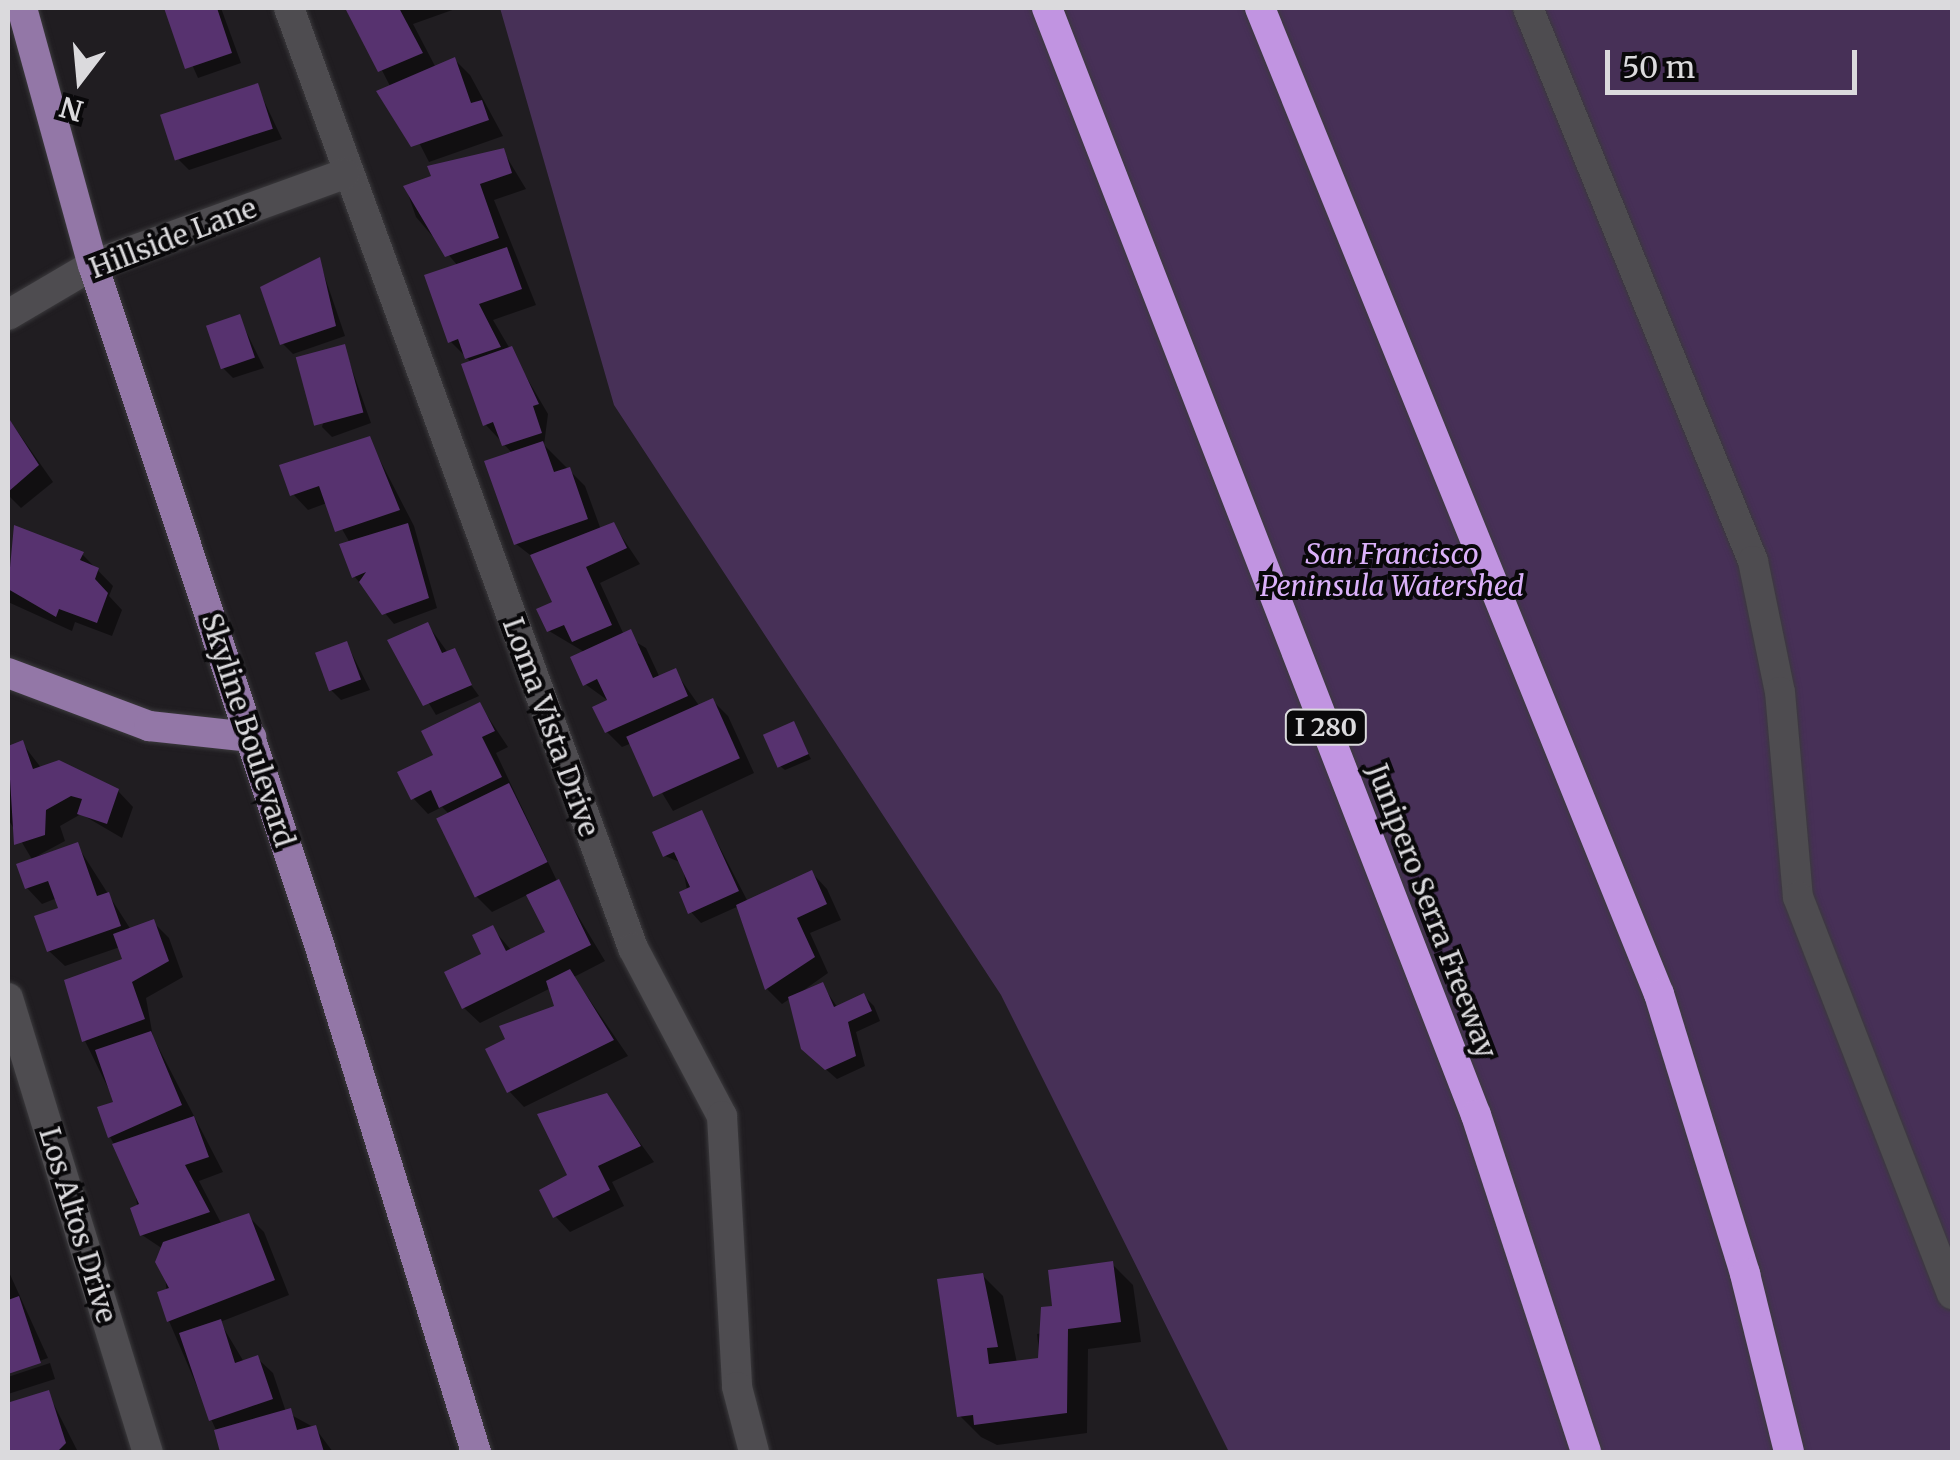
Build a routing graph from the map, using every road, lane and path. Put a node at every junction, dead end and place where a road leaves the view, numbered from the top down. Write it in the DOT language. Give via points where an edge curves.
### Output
graph roads {
  1 [pos="289,8"];
  2 [pos="1047,8"];
  3 [pos="1260,8"];
  4 [pos="1528,8"];
  5 [pos="20,25"];
  6 [pos="344,174"];
  7 [pos="93,265"];
  8 [pos="8,315"];
  9 [pos="8,673"];
  10 [pos="251,737"];
  11 [pos="8,998"];
  12 [pos="1952,1294"];
  13 [pos="148,1452"];
  14 [pos="476,1452"];
  15 [pos="754,1452"];
  16 [pos="1586,1452"];
  17 [pos="1788,1452"];
  1 -- 6 [label="street, Loma Vista Drive"];
  2 -- 16 [label="highway, Junipero Serra Freeway / I 280" via="1488,1150"];
  3 -- 17 [label="highway" via="1652,977 1726,1204"];
  4 -- 12 [label="street" via="1754,561 1780,692 1798,897"];
  5 -- 7 [label="main road, Skyline Boulevard"];
  6 -- 7 [label="street, Hillside Lane"];
  6 -- 15 [label="street, Loma Vista Drive" via="634,948 722,1116 737,1387"];
  7 -- 8 [label="street, Hillside Lane"];
  7 -- 10 [label="main road, Skyline Boulevard"];
  9 -- 10 [label="main road" via="149,726"];
  10 -- 14 [label="main road, Skyline Boulevard"];
  11 -- 13 [label="street, Los Altos Drive"];
}
